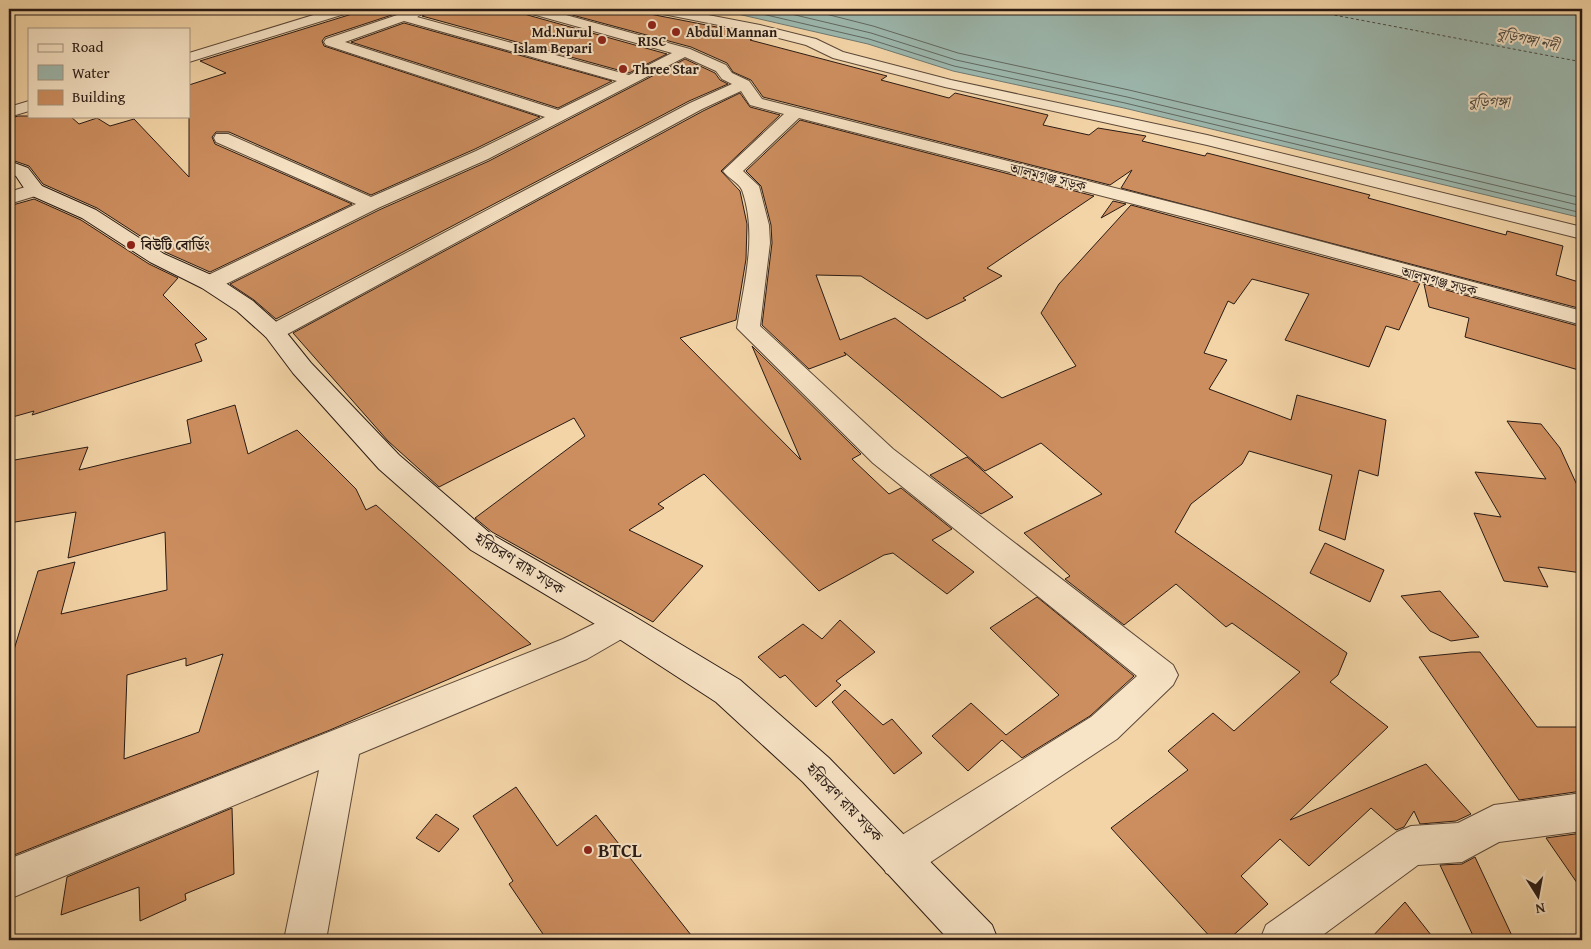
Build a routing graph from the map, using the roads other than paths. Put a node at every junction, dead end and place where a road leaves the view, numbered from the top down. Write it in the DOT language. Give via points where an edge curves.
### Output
graph roads {
  1 [pos="346,9"];
  2 [pos="429,9"];
  3 [pos="530,9"];
  4 [pos="658,9"];
  5 [pos="404,17"];
  6 [pos="685,52"];
  7 [pos="190,58"];
  8 [pos="631,80"];
  9 [pos="744,84"];
  10 [pos="28,106"];
  11 [pos="9,112"];
  12 [pos="796,112"];
  13 [pos="556,115"];
  14 [pos="222,138"];
  15 [pos="9,166"];
  16 [pos="22,194"];
  17 [pos="372,204"];
  18 [pos="1582,233"];
  19 [pos="210,283"];
  20 [pos="1582,318"];
  21 [pos="274,332"];
  22 [pos="621,624"];
  23 [pos="343,744"];
  24 [pos="1582,812"];
  25 [pos="900,859"];
  26 [pos="9,879"];
  27 [pos="305,940"];
  28 [pos="978,940"];
  29 [pos="1281,940"];
  1 -- 7 [label="street"];
  2 -- 5 [label="street"];
  3 -- 6 [label="street, আলমগঞ্জ সড়ক"];
  4 -- 18 [label="street" via="760,29 811,42 838,55 950,84 1207,140"];
  5 -- 8 [label="street"];
  5 -- 13 [label="street" via="331,42"];
  6 -- 8 [label="street"];
  6 -- 9 [label="street, আলমগঞ্জ সড়ক" via="721,68 728,76"];
  8 -- 13 [label="street"];
  9 -- 12 [label="street, আলমগঞ্জ সড়ক" via="756,102"];
  9 -- 21 [label="street" via="696,106"];
  10 -- 11 [label="street"];
  12 -- 20 [label="street, আলমগঞ্জ সড়ক" via="1199,215"];
  12 -- 25 [label="street" via="732,171 750,186 759,225 760,244 748,328 883,456 1161,675 1104,728"];
  13 -- 17 [label="street" via="482,155"];
  14 -- 17 [label="street"];
  15 -- 16 [label="street, হরিচরণ রায় সড়ক" via="22,172"];
  16 -- 19 [label="street, হরিচরণ রায় সড়ক" via="89,214 157,258"];
  17 -- 19 [label="street"];
  19 -- 21 [label="street, হরিচরণ রায় সড়ক" via="245,306"];
  21 -- 22 [label="street, হরিচরণ রায় সড়ক" via="302,368 389,462 481,542"];
  22 -- 23 [label="street" via="575,649"];
  22 -- 25 [label="street, হরিচরণ রায় সড়ক" via="728,692 816,770"];
  23 -- 26 [label="street"];
  23 -- 27 [label="street"];
  24 -- 29 [label="street" via="1494,824 1462,842 1411,846"];
  25 -- 28 [label="street, হরিচরণ রায় সড়ক"];
}
